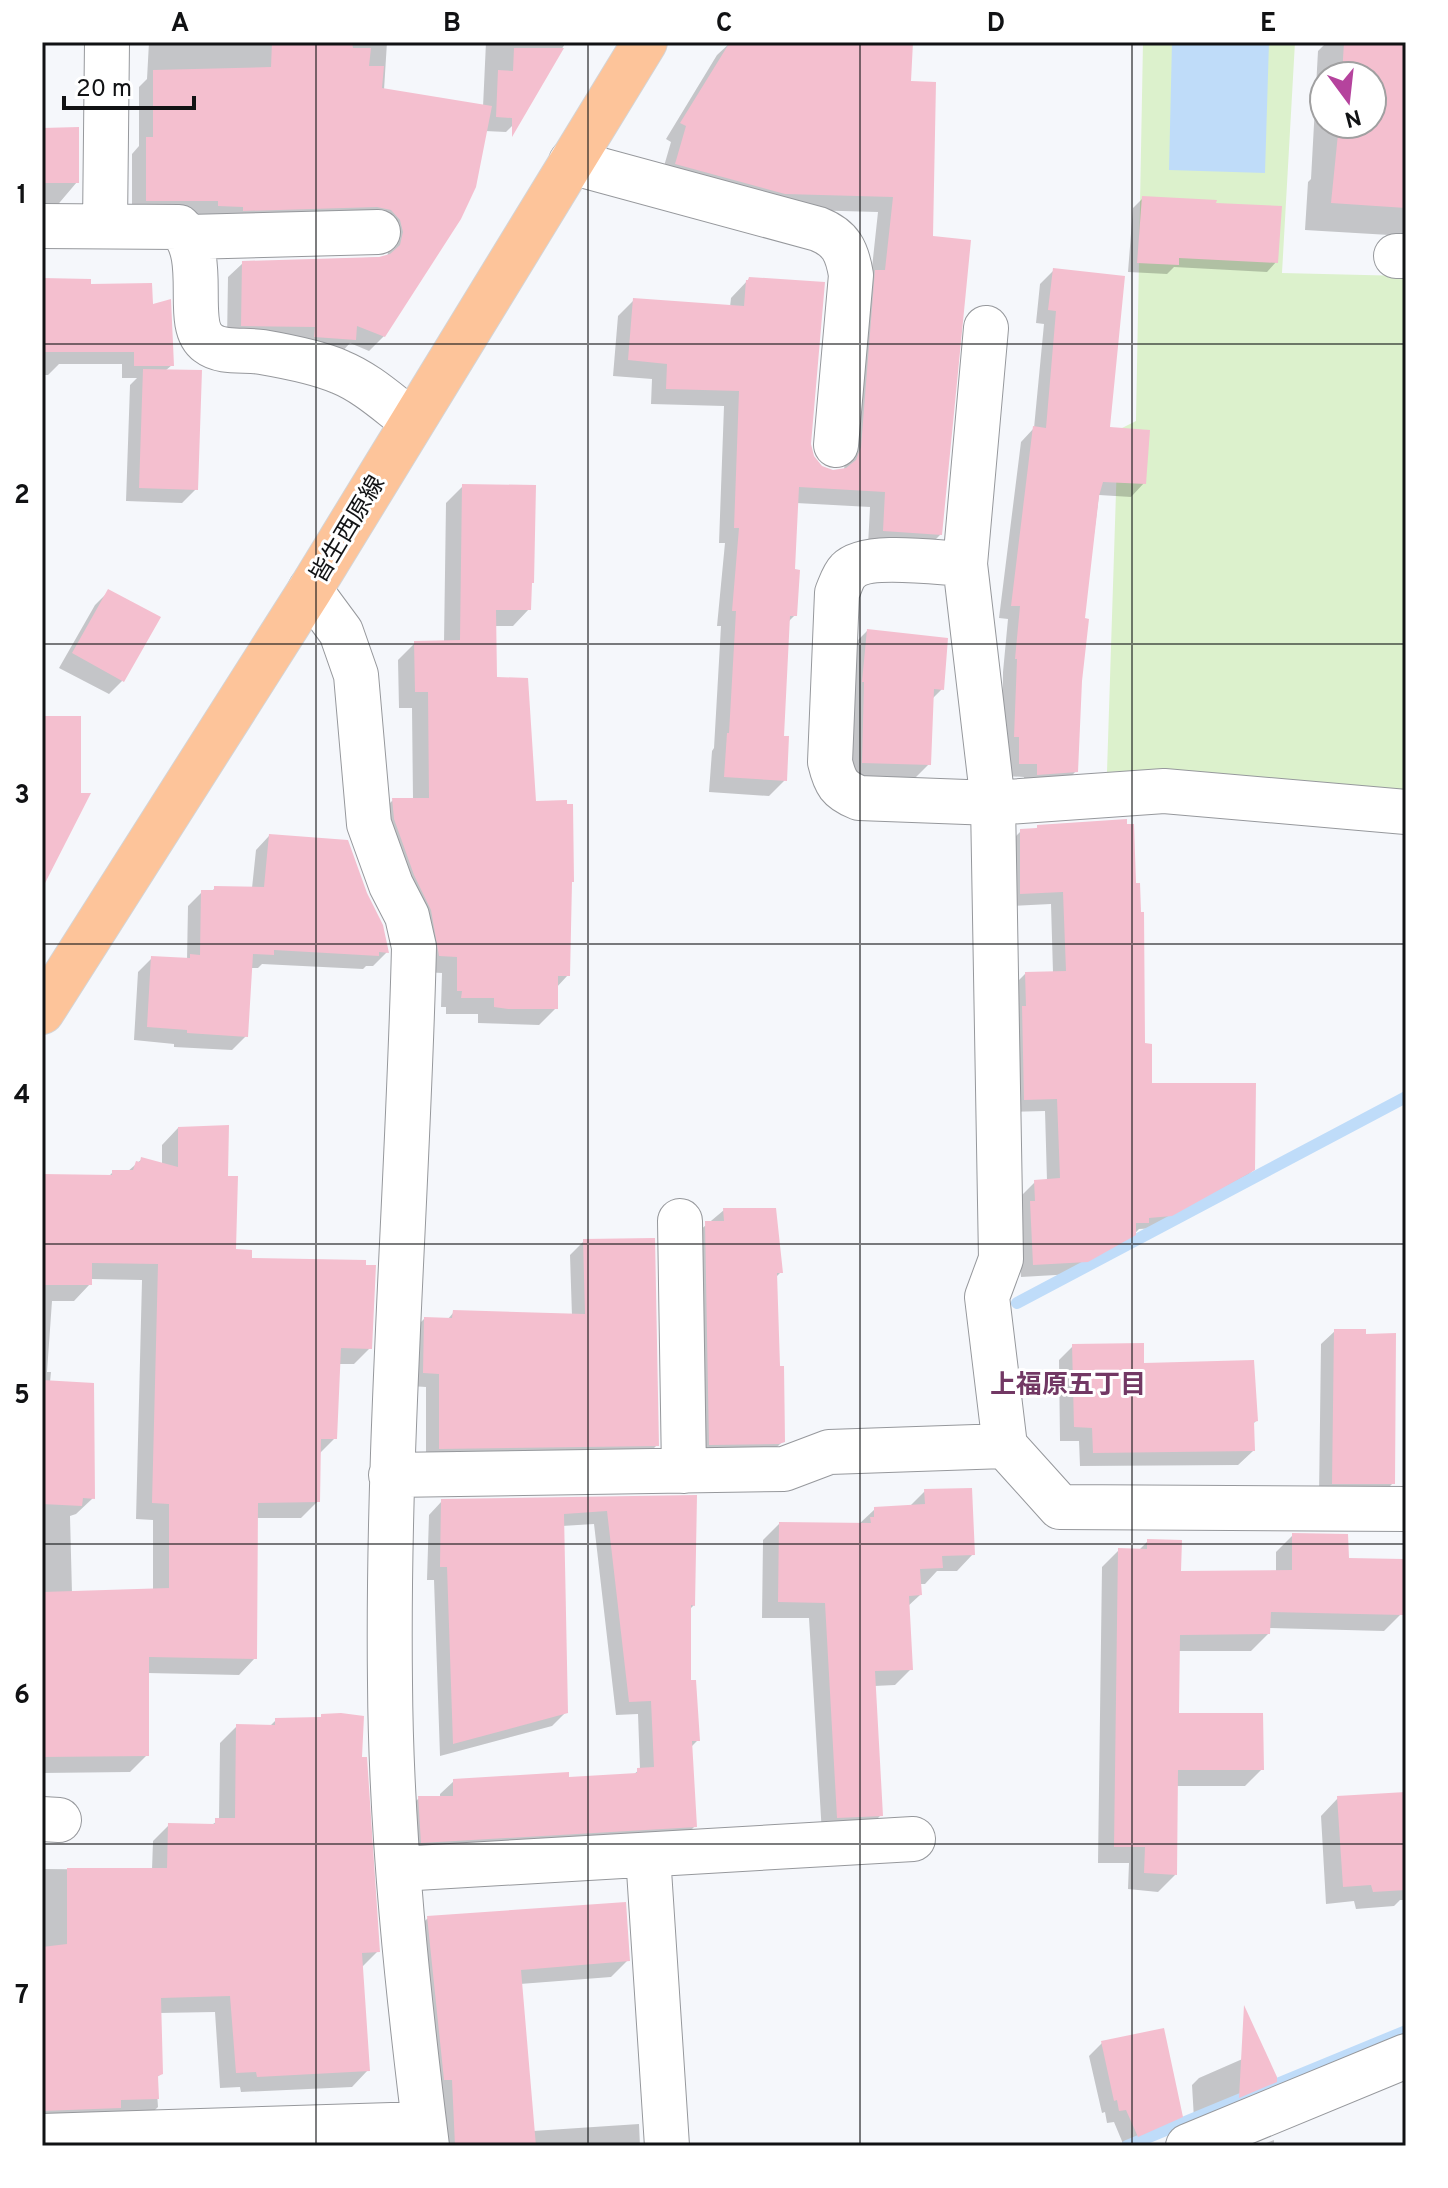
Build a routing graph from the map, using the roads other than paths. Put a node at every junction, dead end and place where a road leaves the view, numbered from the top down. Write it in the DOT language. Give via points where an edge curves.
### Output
graph roads {
  1 [pos="107,42"];
  2 [pos="645,42"];
  3 [pos="571,162"];
  4 [pos="42,226"];
  5 [pos="105,226"];
  6 [pos="378,232"];
  7 [pos="189,237"];
  8 [pos="986,328"];
  9 [pos="412,421"];
  10 [pos="836,445"];
  11 [pos="965,564"];
  12 [pos="310,590"];
  13 [pos="993,803"];
  14 [pos="1406,812"];
  15 [pos="42,1012"];
  16 [pos="680,1221"];
  17 [pos="1005,1446"];
  18 [pos="684,1471"];
  19 [pos="391,1475"];
  20 [pos="1406,1509"];
  21 [pos="913,1839"];
  22 [pos="648,1855"];
  23 [pos="399,1869"];
  24 [pos="1406,2056"];
  25 [pos="426,2135"];
  26 [pos="42,2136"];
  27 [pos="667,2146"];
  28 [pos="1188,2146"];
  1 -- 5 [label="street"];
  2 -- 3 [label="main road, 皆生西原線"];
  3 -- 9 [label="main road, 皆生西原線"];
  3 -- 10 [label="street" via="818,229 841,242 851,275"];
  4 -- 5 [label="street"];
  5 -- 7 [label="street" via="179,227"];
  6 -- 7 [label="street"];
  7 -- 9 [label="street" via="197,319 205,342 339,371"];
  8 -- 11 [label="street"];
  9 -- 12 [label="main road, 皆生西原線"];
  11 -- 13 [label="street"];
  11 -- 13 [label="street" via="872,560 849,569 837,593 830,762 834,781 859,798"];
  12 -- 15 [label="main road, 皆生西原線"];
  12 -- 19 [label="street" via="341,632 356,675 369,824 407,916 414,947"];
  13 -- 14 [label="street" via="1164,791"];
  13 -- 17 [label="street" via="1001,1259 987,1297"];
  16 -- 18 [label="street"];
  17 -- 18 [label="street" via="829,1452 784,1469"];
  17 -- 20 [label="street" via="1060,1507"];
  18 -- 19 [label="street"];
  19 -- 23 [label="street" via="390,1685"];
  21 -- 22 [label="street"];
  22 -- 23 [label="street"];
  22 -- 27 [label="street"];
  23 -- 25 [label="street"];
  24 -- 28 [label="street"];
  25 -- 26 [label="street"];
}
